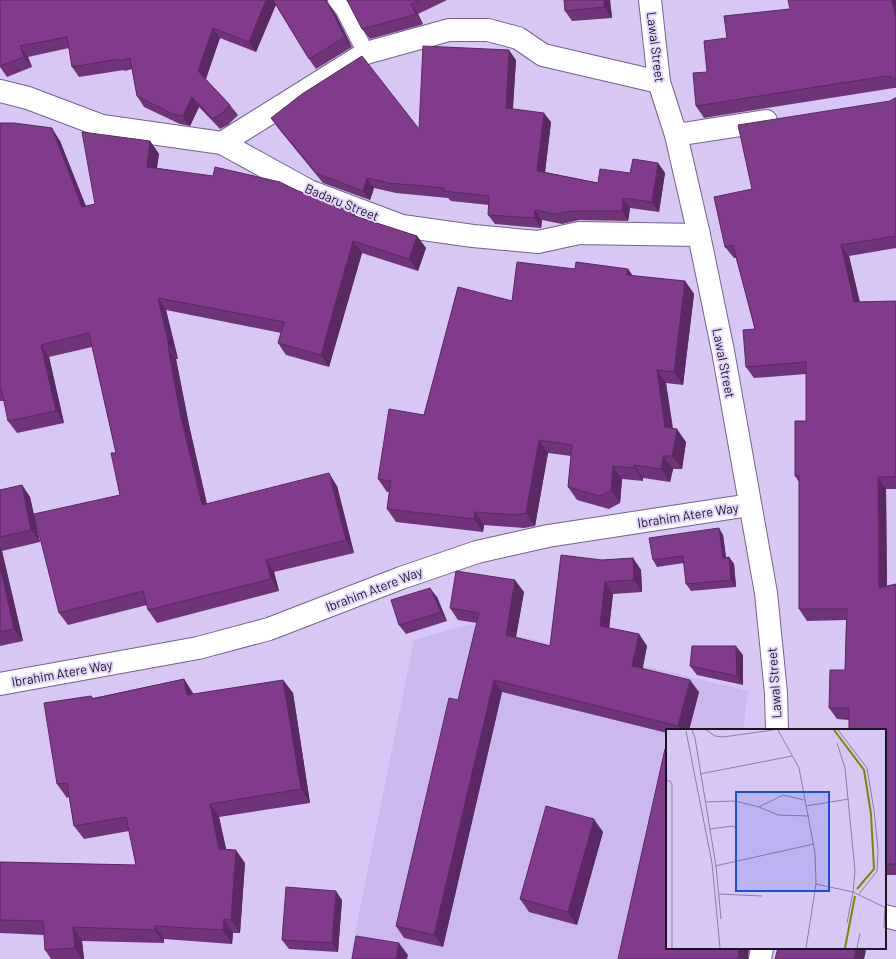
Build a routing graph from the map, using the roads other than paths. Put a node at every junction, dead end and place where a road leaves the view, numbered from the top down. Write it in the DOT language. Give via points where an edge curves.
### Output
graph roads {
  1 [pos="336,0"];
  2 [pos="650,0"];
  3 [pos="366,53"];
  4 [pos="659,82"];
  5 [pos="0,91"];
  6 [pos="786,118"];
  7 [pos="676,135"];
  8 [pos="222,143"];
  9 [pos="700,235"];
  10 [pos="750,505"];
  11 [pos="0,684"];
  12 [pos="777,729"];
  13 [pos="886,916"];
  14 [pos="896,919"];
  15 [pos="762,949"];
  16 [pos="760,959"];
  1 -- 3 [label="lane" via="344,10"];
  2 -- 4 [label="street, Lawal Street"];
  3 -- 4 [label="street" via="449,30 488,30 518,38 543,55"];
  3 -- 8 [label="street"];
  4 -- 7 [label="street, Lawal Street"];
  5 -- 8 [label="street, Badaru Street" via="28,98 102,126"];
  6 -- 7 [label="street"];
  7 -- 9 [label="street, Lawal Street"];
  8 -- 9 [label="street, Badaru Street" via="309,191 402,226 538,242 579,234"];
  9 -- 10 [label="street, Lawal Street"];
  10 -- 11 [label="street, Ibrahim Atere Way" via="548,536 477,552 400,578 269,629 198,648"];
  10 -- 12 [label="street, Lawal Street" via="766,593"];
  13 -- 14 [label="street"];
  15 -- 16 [label="street"];
}
